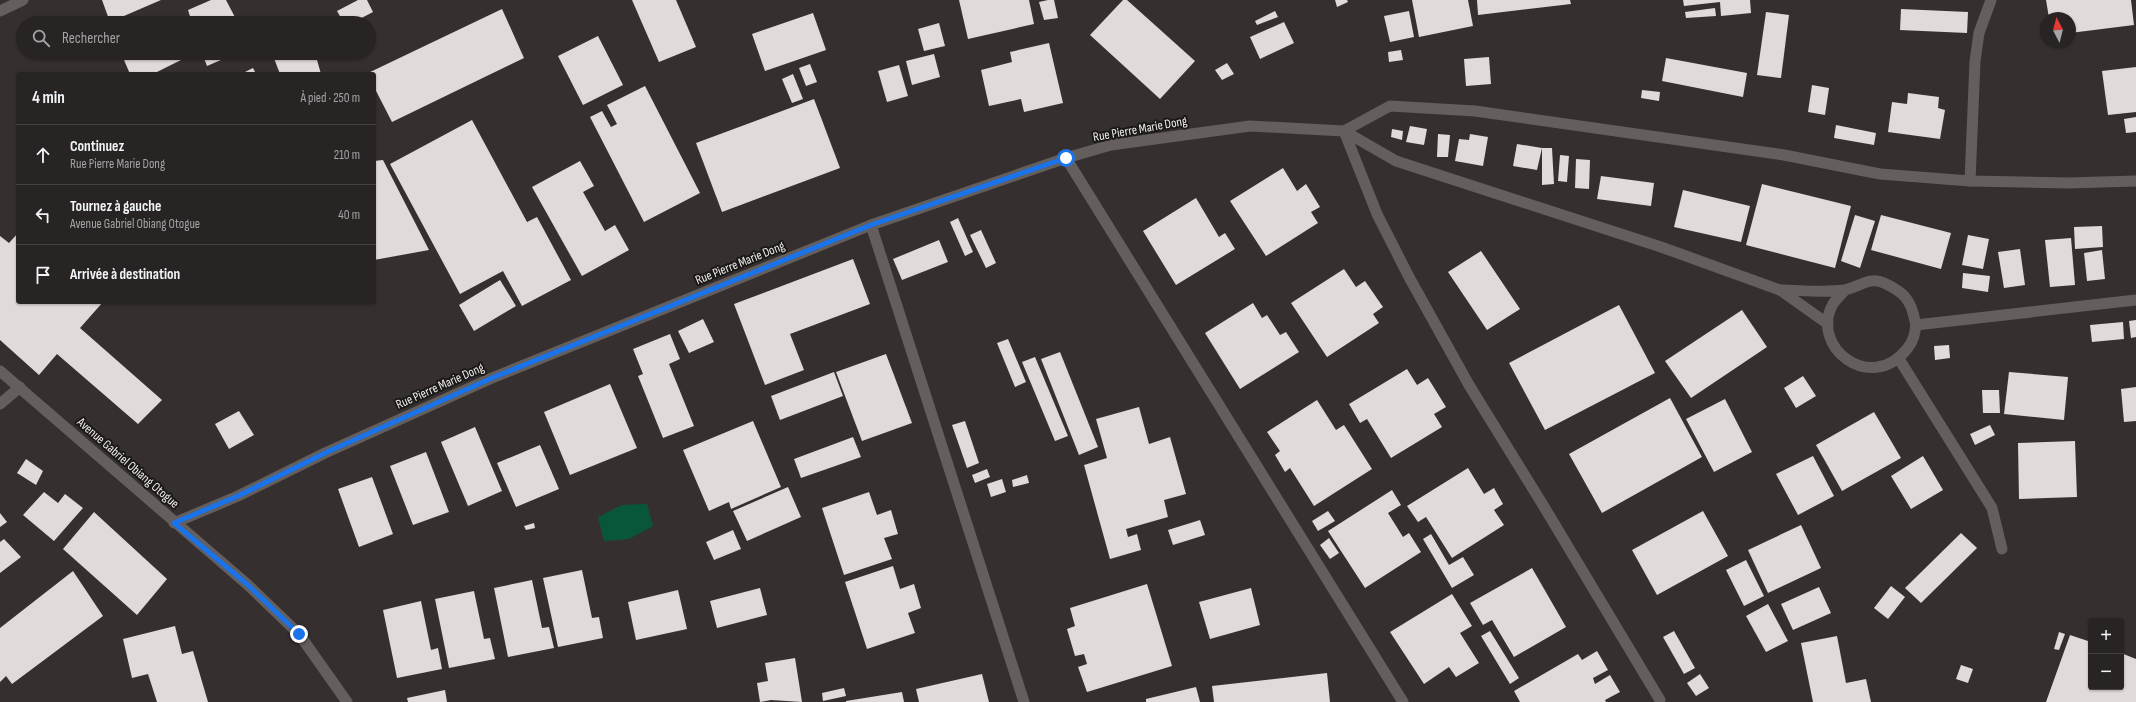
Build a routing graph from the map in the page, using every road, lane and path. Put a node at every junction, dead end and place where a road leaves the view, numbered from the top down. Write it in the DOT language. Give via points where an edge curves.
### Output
graph roads {
  1 [pos="22,0"];
  2 [pos="1991,0"];
  3 [pos="0,11"];
  4 [pos="1344,131"];
  5 [pos="1066,158"];
  6 [pos="1970,181"];
  7 [pos="2136,181"];
  8 [pos="871,225"];
  9 [pos="1780,290"];
  10 [pos="1845,290"];
  11 [pos="2136,300"];
  12 [pos="1828,324"];
  13 [pos="1916,325"];
  14 [pos="1899,359"];
  15 [pos="0,371"];
  16 [pos="20,387"];
  17 [pos="0,404"];
  18 [pos="174,523"];
  19 [pos="2002,549"];
  20 [pos="1660,700"];
  21 [pos="347,702"];
  22 [pos="1024,702"];
  23 [pos="1403,702"];
  1 -- 3 [label="street"];
  2 -- 6 [label="street" via="1979,33 1975,61"];
  4 -- 5 [label="street, Rue Pierre Marie Dong" via="1250,126 1112,146"];
  4 -- 6 [label="street" via="1390,106 1475,110 1784,155 1880,174"];
  4 -- 9 [label="street" via="1396,161 1661,247"];
  4 -- 20 [label="street" via="1377,214 1409,277 1469,385"];
  5 -- 8 [label="street, Rue Pierre Marie Dong"];
  5 -- 23 [label="street"];
  6 -- 7 [label="street"];
  8 -- 18 [label="street, Rue Pierre Marie Dong" via="492,378"];
  8 -- 22 [label="street"];
  9 -- 10 [label="street"];
  9 -- 12 [label="street"];
  10 -- 12 [label="street" via="1832,305"];
  10 -- 13 [label="street" via="1863,282 1882,282 1900,290 1912,306"];
  11 -- 13 [label="street"];
  12 -- 14 [label="street" via="1832,344 1844,359 1862,367 1882,367"];
  13 -- 14 [label="street" via="1912,344"];
  14 -- 19 [label="street" via="1992,508"];
  15 -- 16 [label="street, Avenue Gabriel Obiang Otogue"];
  16 -- 17 [label="street"];
  16 -- 18 [label="street, Avenue Gabriel Obiang Otogue"];
  18 -- 21 [label="street, Avenue Gabriel Obiang Otogue" via="248,585 299,634"];
}
